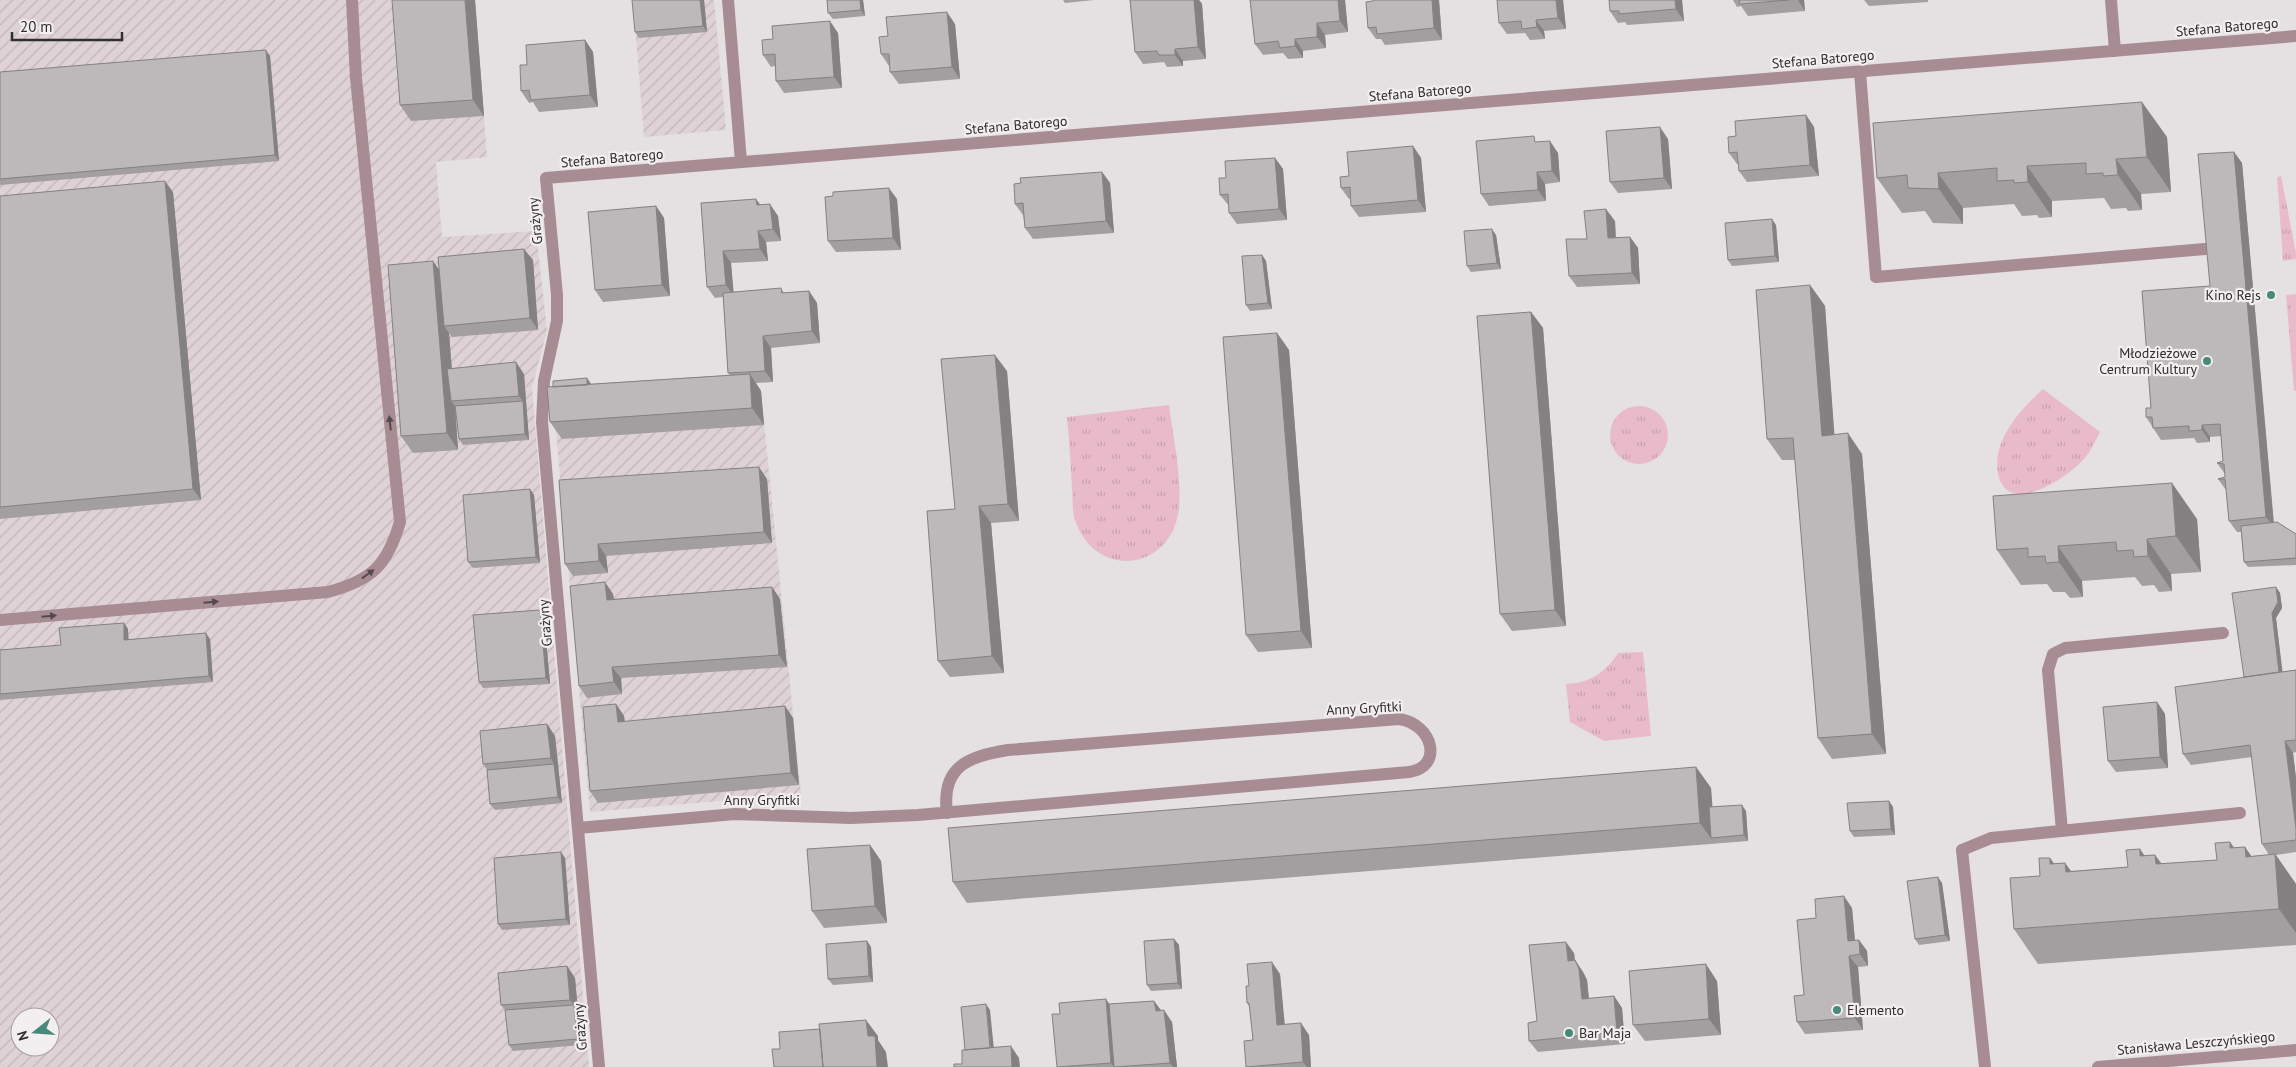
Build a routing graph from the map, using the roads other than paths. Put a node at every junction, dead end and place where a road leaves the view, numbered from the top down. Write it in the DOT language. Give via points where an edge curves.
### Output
graph roads {
  1 [pos="352,0"];
  2 [pos="728,0"];
  3 [pos="2111,0"];
  4 [pos="2296,36"];
  5 [pos="2115,51"];
  6 [pos="1860,72"];
  7 [pos="742,162"];
  8 [pos="546,178"];
  9 [pos="2205,249"];
  10 [pos="0,620"];
  11 [pos="2223,633"];
  12 [pos="947,813"];
  13 [pos="2240,813"];
  14 [pos="578,828"];
  15 [pos="2062,831"];
  16 [pos="2296,1050"];
  17 [pos="599,1067"];
  18 [pos="1986,1067"];
  19 [pos="2098,1067"];
  10 -- 1 [label="street, one-way" via="328,592 358,582 388,556 400,522 357,88"];
  2 -- 7 [label="street"];
  3 -- 5 [label="street"];
  4 -- 5 [label="street, Stefana Batorego"];
  5 -- 6 [label="street, Stefana Batorego"];
  6 -- 7 [label="street, Stefana Batorego"];
  6 -- 9 [label="street" via="1876,277"];
  7 -- 8 [label="street, Stefana Batorego"];
  8 -- 14 [label="street, Grażyny" via="558,320 544,381 542,422"];
  11 -- 15 [label="street" via="2065,648 2053,654 2048,670"];
  12 -- 12 [label="street, Anny Gryfitki" via="1418,770 1429,760 1430,749 1421,727 1399,719 1008,750 982,754 954,773 945,794"];
  12 -- 14 [label="street, Anny Gryfitki" via="851,818 735,814"];
  13 -- 15 [label="street"];
  14 -- 17 [label="street, Grażyny"];
  15 -- 18 [label="street" via="1991,838 1962,850"];
  16 -- 19 [label="street, Stanisława Leszczyńskiego"];
}
